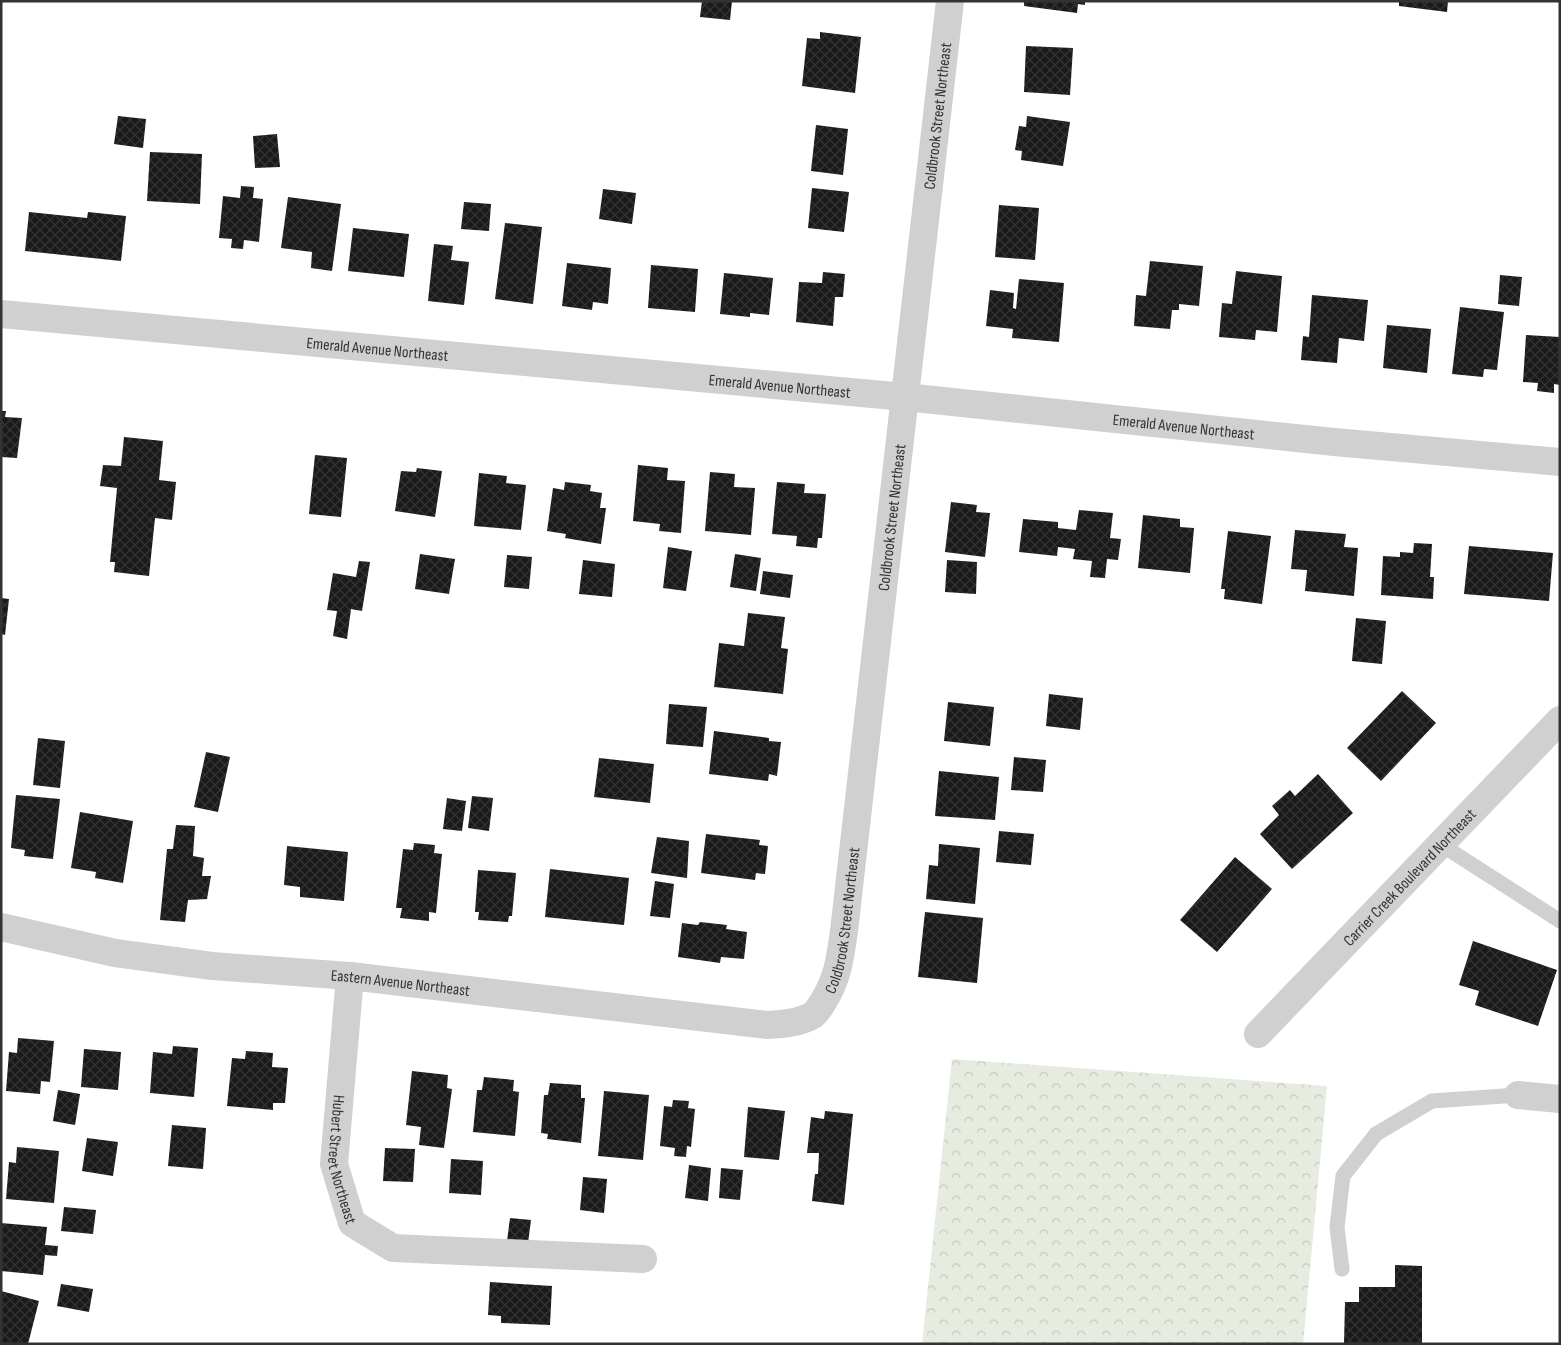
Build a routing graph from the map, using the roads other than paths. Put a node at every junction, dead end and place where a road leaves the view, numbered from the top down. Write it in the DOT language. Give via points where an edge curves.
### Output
graph roads {
  1 [pos="950,1"];
  2 [pos="1,314"];
  3 [pos="905,397"];
  4 [pos="1560,462"];
  5 [pos="1560,720"];
  6 [pos="1440,844"];
  7 [pos="1560,921"];
  8 [pos="1,927"];
  9 [pos="350,976"];
  10 [pos="801,1020"];
  11 [pos="1258,1034"];
  12 [pos="1518,1095"];
  13 [pos="1560,1099"];
  14 [pos="643,1259"];
  15 [pos="1342,1269"];
  1 -- 3 [label="street, Coldbrook Street Northeast"];
  2 -- 3 [label="street, Emerald Avenue Northeast"];
  3 -- 4 [label="street, Emerald Avenue Northeast"];
  3 -- 10 [label="street, Coldbrook Street Northeast" via="838,973 815,1013"];
  5 -- 6 [label="street, Carrier Creek Boulevard Northeast"];
  6 -- 7 [label="lane"];
  6 -- 11 [label="street, Carrier Creek Boulevard Northeast"];
  8 -- 9 [label="street, Eastern Avenue Northeast" via="125,954 212,966"];
  9 -- 10 [label="street, Eastern Avenue Northeast" via="767,1025"];
  9 -- 14 [label="street, Hubert Street Northeast" via="334,1164 352,1224 393,1248"];
  12 -- 13 [label="street"];
  12 -- 15 [label="lane" via="1432,1101 1376,1134 1343,1176 1337,1227"];
}
